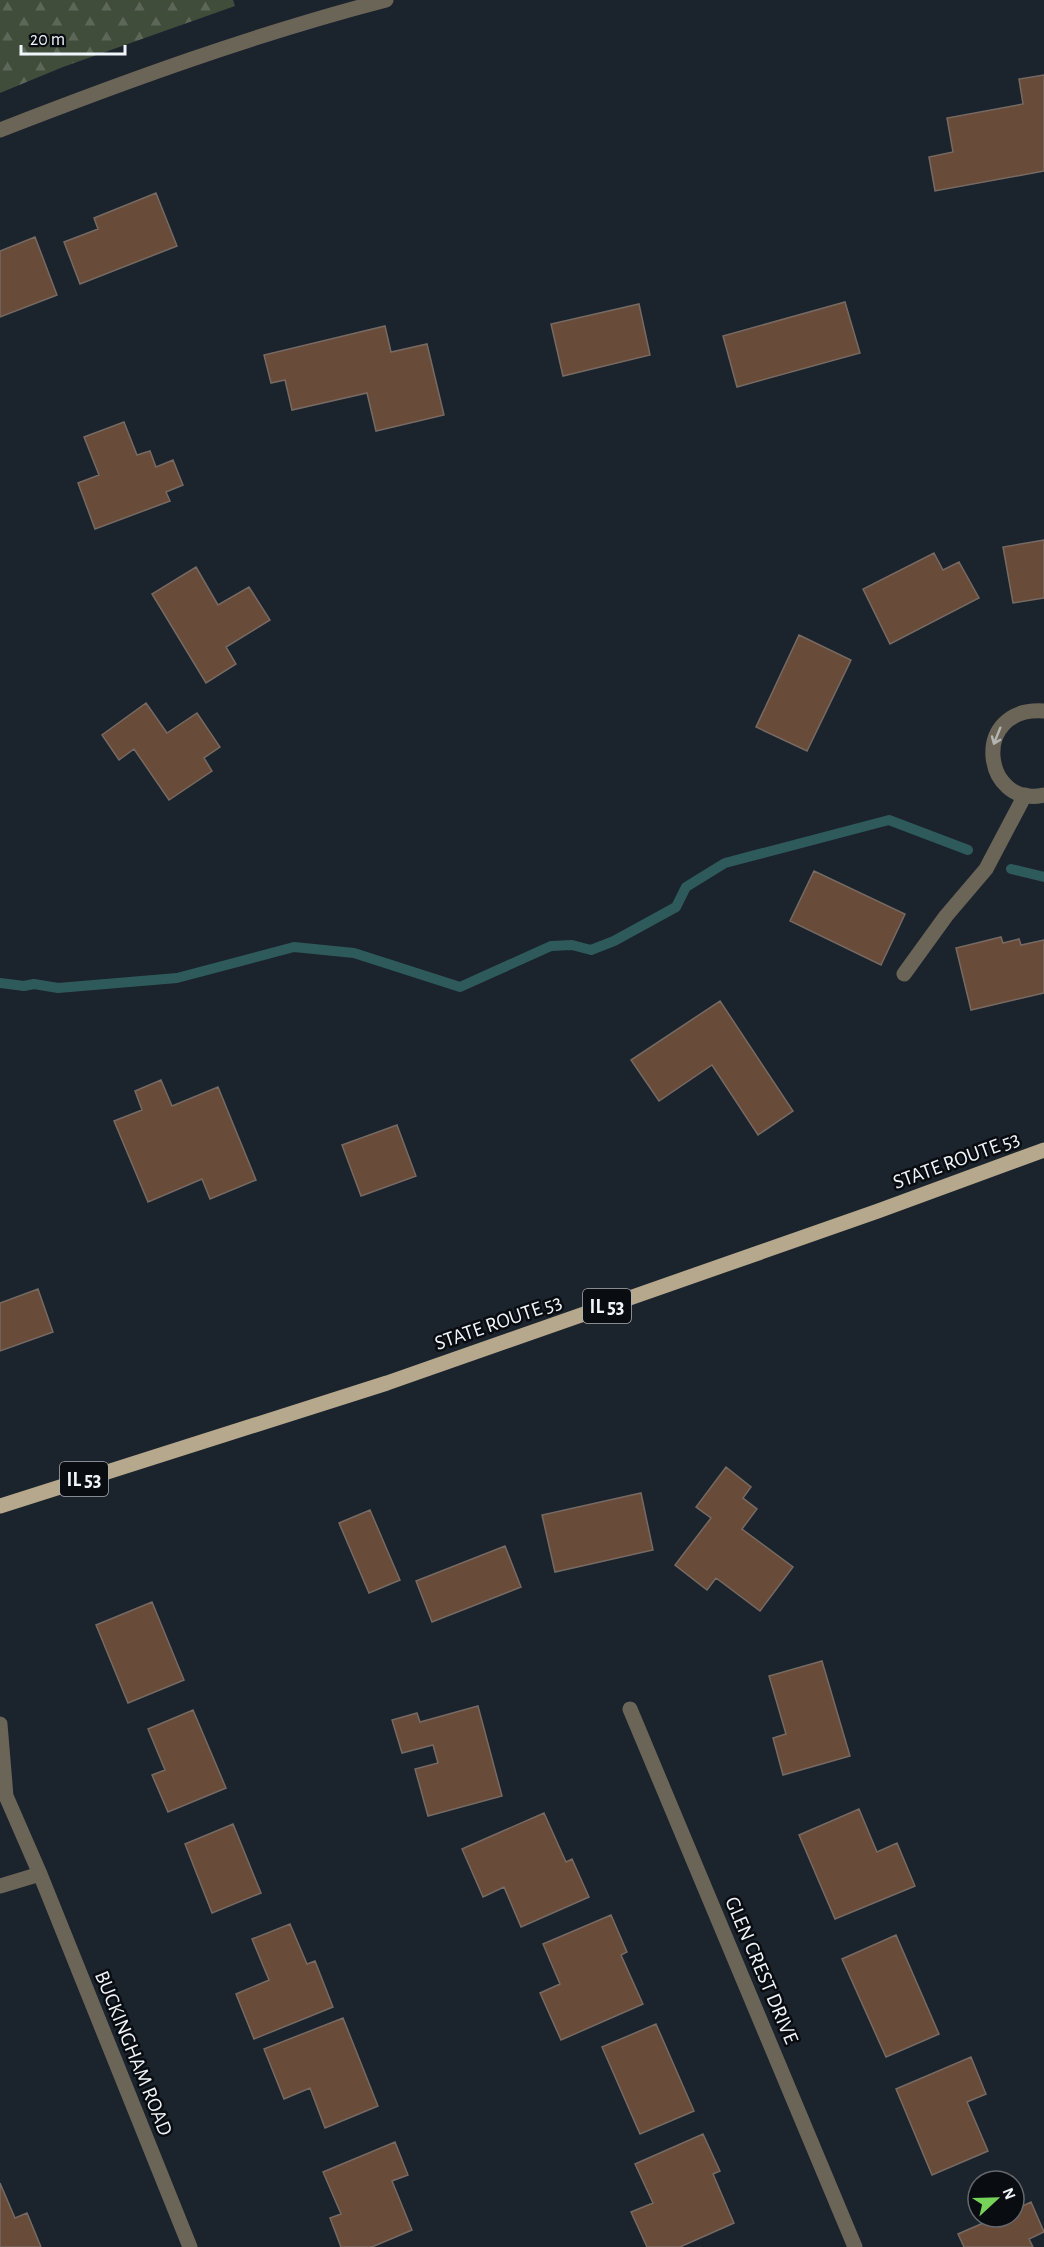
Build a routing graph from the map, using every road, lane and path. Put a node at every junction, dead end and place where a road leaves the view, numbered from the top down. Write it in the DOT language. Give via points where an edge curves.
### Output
graph roads {
  1 [pos="386,0"];
  2 [pos="0,130"];
  3 [pos="1044,711"];
  4 [pos="1025,795"];
  5 [pos="1044,795"];
  6 [pos="904,974"];
  7 [pos="1044,1150"];
  8 [pos="0,1506"];
  9 [pos="630,1709"];
  10 [pos="0,1724"];
  11 [pos="3,1792"];
  12 [pos="40,1874"];
  13 [pos="0,1886"];
  14 [pos="190,2247"];
  15 [pos="855,2247"];
  1 -- 2 [label="street" via="238,44"];
  3 -- 4 [label="street, one-way" via="1023,711 1010,718 994,739 992,758 998,777 1011,790"];
  4 -- 5 [label="street"];
  4 -- 6 [label="street" via="986,869"];
  7 -- 8 [label="main road, STATE ROUTE 53 / IL 53" via="387,1383"];
  9 -- 15 [label="street, GLEN CREST DRIVE"];
  10 -- 11 [label="street, BUCKINGHAM ROAD"];
  11 -- 12 [label="street, BUCKINGHAM ROAD"];
  12 -- 13 [label="street"];
  12 -- 14 [label="street, BUCKINGHAM ROAD"];
}
